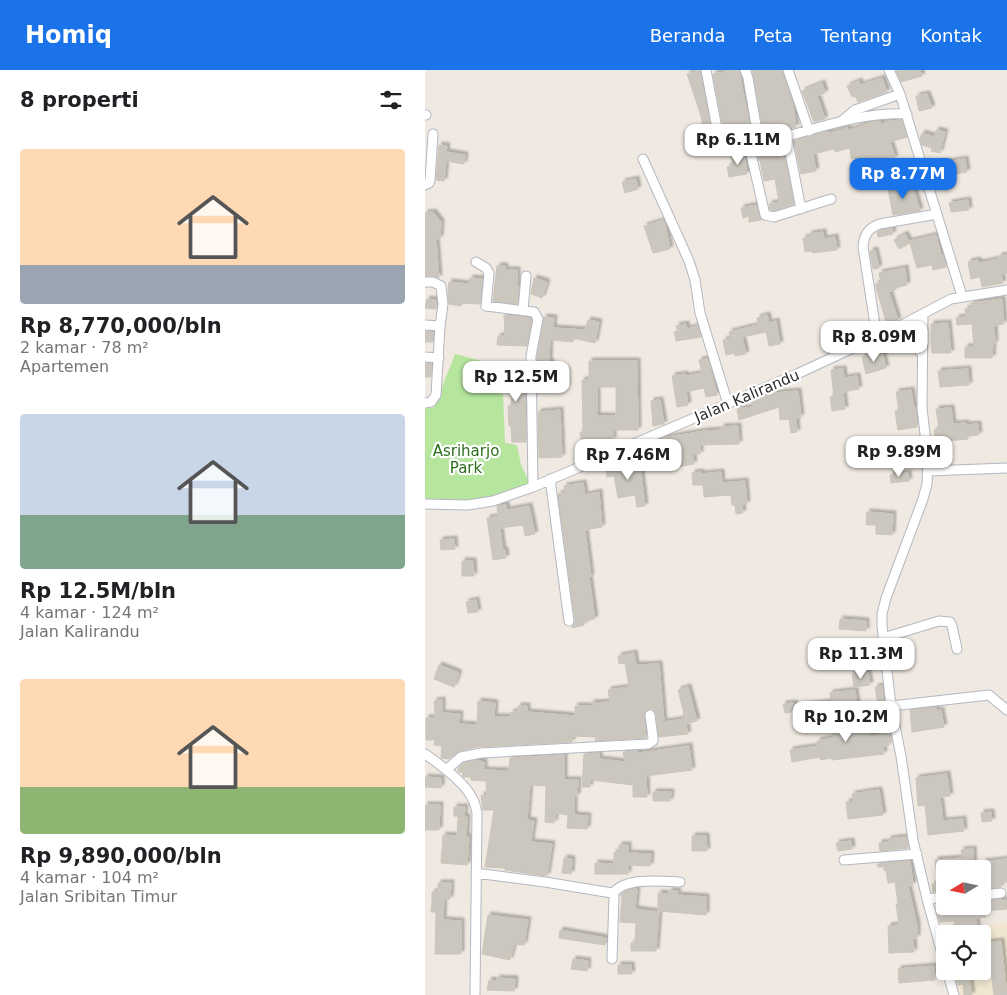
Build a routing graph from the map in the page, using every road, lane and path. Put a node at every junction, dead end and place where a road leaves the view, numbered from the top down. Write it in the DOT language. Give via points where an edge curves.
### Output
graph roads {
  1 [pos="706,70"];
  2 [pos="745,70"];
  3 [pos="788,70"];
  4 [pos="889,70"];
  5 [pos="900,94"];
  6 [pos="907,114"];
  7 [pos="841,121"];
  8 [pos="809,131"];
  9 [pos="433,134"];
  10 [pos="787,137"];
  11 [pos="759,143"];
  12 [pos="749,145"];
  13 [pos="643,159"];
  14 [pos="425,185"];
  15 [pos="831,199"];
  16 [pos="801,210"];
  17 [pos="937,214"];
  18 [pos="476,262"];
  19 [pos="527,276"];
  20 [pos="425,282"];
  21 [pos="1007,290"];
  22 [pos="962,296"];
  23 [pos="523,310"];
  24 [pos="923,314"];
  25 [pos="425,325"];
  26 [pos="441,326"];
  27 [pos="894,329"];
  28 [pos="877,337"];
  29 [pos="922,356"];
  30 [pos="425,357"];
  31 [pos="439,358"];
  32 [pos="425,403"];
  33 [pos="728,404"];
  34 [pos="1007,468"];
  35 [pos="928,470"];
  36 [pos="550,479"];
  37 [pos="533,487"];
  38 [pos="425,504"];
  39 [pos="569,621"];
  40 [pos="883,638"];
  41 [pos="957,649"];
  42 [pos="891,707"];
  43 [pos="1007,710"];
  44 [pos="651,714"];
  45 [pos="804,717"];
  46 [pos="425,754"];
  47 [pos="446,770"];
  48 [pos="917,854"];
  49 [pos="844,860"];
  50 [pos="476,874"];
  51 [pos="680,882"];
  52 [pos="1001,893"];
  53 [pos="613,894"];
  54 [pos="991,894"];
  55 [pos="936,898"];
  56 [pos="927,900"];
  57 [pos="936,932"];
  58 [pos="612,959"];
  59 [pos="950,980"];
  60 [pos="475,995"];
  61 [pos="954,995"];
  1 -- 12 [label="street" via="721,148"];
  2 -- 11 [label="street"];
  3 -- 8 [label="street"];
  4 -- 5 [label="street"];
  5 -- 6 [label="street"];
  5 -- 7 [label="street" via="855,110"];
  6 -- 7 [label="street" via="890,113"];
  6 -- 17 [label="street"];
  7 -- 8 [label="street"];
  8 -- 10 [label="street"];
  9 -- 14 [label="street" via="429,183"];
  10 -- 11 [label="street"];
  10 -- 16 [label="street"];
  11 -- 12 [label="street"];
  12 -- 16 [label="street" via="765,215 774,217"];
  13 -- 33 [label="street" via="689,261 699,313"];
  15 -- 16 [label="street"];
  17 -- 22 [label="street"];
  17 -- 28 [label="street" via="880,224 867,232 863,247"];
  18 -- 23 [label="street" via="489,273 486,306"];
  19 -- 23 [label="street"];
  20 -- 26 [label="street" via="441,286"];
  21 -- 22 [label="street, Jalan Kalirandu"];
  22 -- 24 [label="street, Jalan Kalirandu"];
  23 -- 37 [label="street" via="534,312 538,319 531,356"];
  24 -- 27 [label="street, Jalan Kalirandu"];
  24 -- 29 [label="street"];
  25 -- 26 [label="street"];
  26 -- 31 [label="street"];
  27 -- 28 [label="street, Jalan Kalirandu"];
  27 -- 29 [label="street" via="910,335"];
  28 -- 33 [label="street, Jalan Kalirandu"];
  29 -- 35 [label="street" via="922,408"];
  30 -- 31 [label="street"];
  31 -- 32 [label="street" via="436,395 431,402"];
  33 -- 36 [label="street, Jalan Kalirandu"];
  34 -- 35 [label="street"];
  35 -- 40 [label="street" via="923,500 882,614"];
  36 -- 37 [label="street, Jalan Kalirandu"];
  36 -- 39 [label="street"];
  37 -- 38 [label="street, Jalan Kalirandu" via="493,501 457,506"];
  40 -- 41 [label="street" via="946,621 950,622"];
  40 -- 42 [label="street"];
  42 -- 43 [label="street" via="986,695"];
  42 -- 45 [label="street"];
  42 -- 48 [label="street"];
  44 -- 47 [label="street" via="653,741 649,744 481,753 461,757"];
  46 -- 47 [label="street"];
  47 -- 50 [label="street" via="468,792 475,805"];
  48 -- 49 [label="street"];
  48 -- 56 [label="street"];
  50 -- 53 [label="street"];
  50 -- 60 [label="street"];
  51 -- 53 [label="street" via="656,880 621,886"];
  52 -- 54 [label="street"];
  53 -- 58 [label="street"];
  55 -- 56 [label="street"];
  56 -- 57 [label="street"];
  59 -- 61 [label="street"];
}
